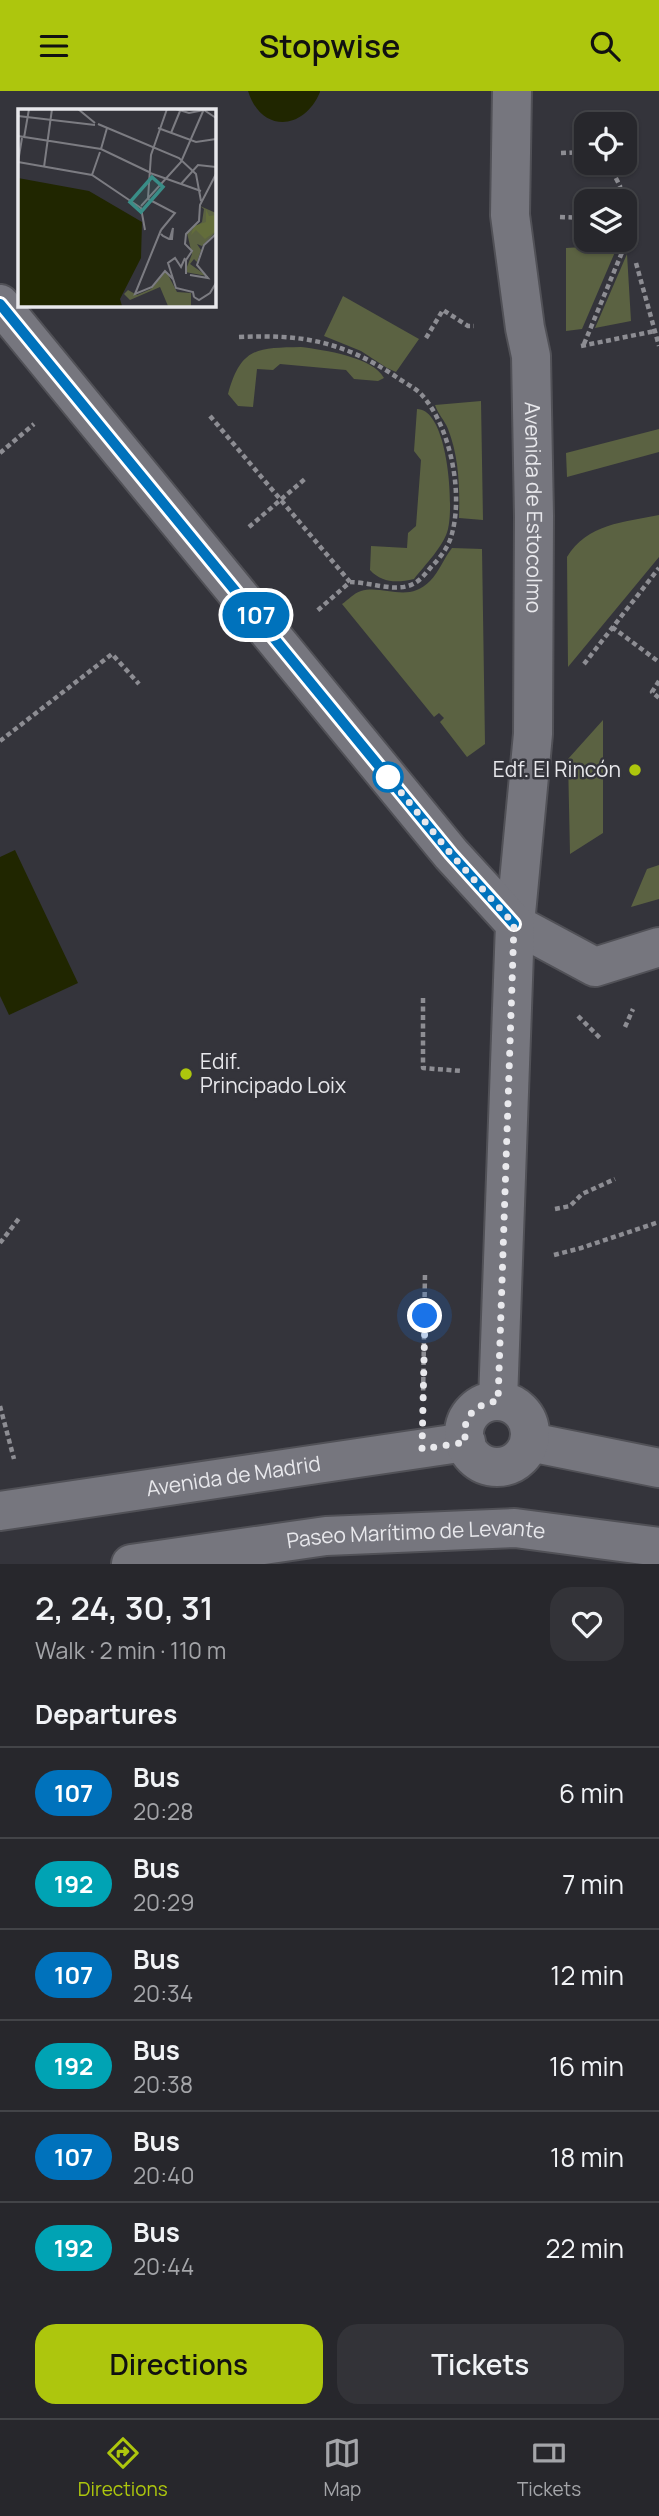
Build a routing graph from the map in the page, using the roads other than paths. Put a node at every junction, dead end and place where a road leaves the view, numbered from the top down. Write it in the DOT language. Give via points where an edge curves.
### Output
graph roads {
  1 [pos="512,91"];
  2 [pos="0,304"];
  3 [pos="514,924"];
  4 [pos="659,947"];
  5 [pos="498,1401"];
  6 [pos="466,1442"];
  7 [pos="530,1442"];
  8 [pos="659,1468"];
  9 [pos="0,1511"];
  10 [pos="659,1547"];
  11 [pos="131,1564"];
  1 -- 3 [label="street, Avenida de Estocolmo" via="510,215 531,356 534,516 533,734"];
  2 -- 3 [label="street" via="451,854"];
  3 -- 4 [label="street" via="595,967"];
  3 -- 5 [label="street, Avenida de Estocolmo"];
  5 -- 6 [label="street" via="485,1402 467,1419"];
  5 -- 7 [label="street" via="510,1403 524,1414 531,1429"];
  6 -- 7 [label="street" via="475,1460 492,1467 513,1464"];
  6 -- 9 [label="street, Avenida de Madrid"];
  7 -- 8 [label="street"];
  10 -- 11 [label="street, Paseo Marítimo de Levante" via="515,1528 326,1536"];
}
